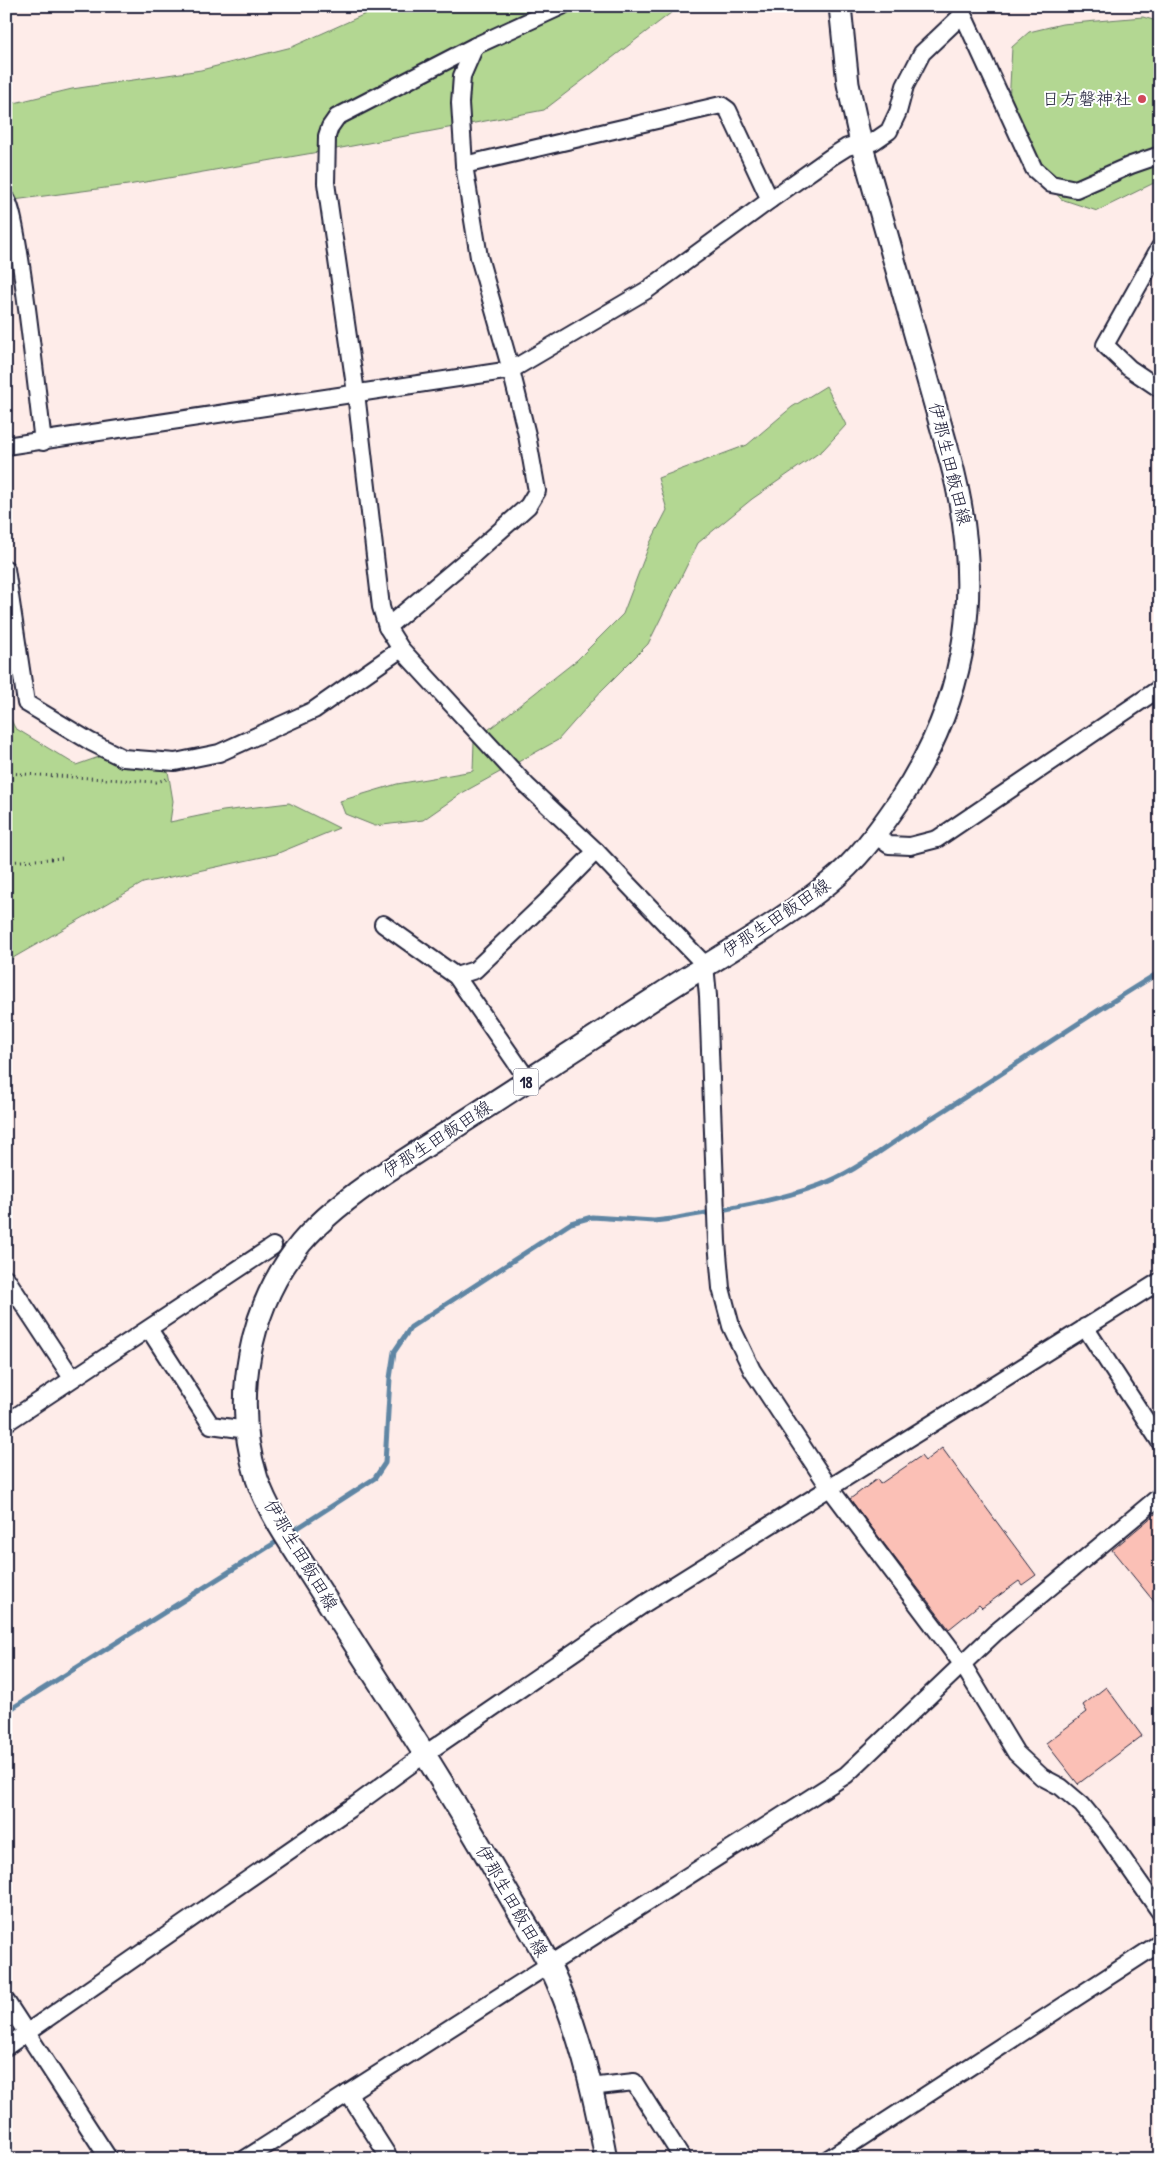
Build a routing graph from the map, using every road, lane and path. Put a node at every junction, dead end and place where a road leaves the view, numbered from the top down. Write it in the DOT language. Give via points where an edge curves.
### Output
graph roads {
  1 [pos="562,6"];
  2 [pos="840,6"];
  3 [pos="960,11"];
  4 [pos="475,46"];
  5 [pos="861,143"];
  6 [pos="1160,156"];
  7 [pos="464,165"];
  8 [pos="6,199"];
  9 [pos="770,200"];
  10 [pos="1160,247"];
  11 [pos="511,370"];
  12 [pos="1160,389"];
  13 [pos="356,392"];
  14 [pos="43,442"];
  15 [pos="6,446"];
  16 [pos="6,569"];
  17 [pos="387,627"];
  18 [pos="401,648"];
  19 [pos="1160,688"];
  20 [pos="6,773"];
  21 [pos="172,777"];
  22 [pos="876,836"];
  23 [pos="596,851"];
  24 [pos="64,858"];
  25 [pos="6,862"];
  26 [pos="383,924"];
  27 [pos="705,965"];
  28 [pos="456,976"];
  29 [pos="528,1080"];
  30 [pos="273,1246"];
  31 [pos="6,1278"];
  32 [pos="1160,1281"];
  33 [pos="1085,1327"];
  34 [pos="149,1329"];
  35 [pos="72,1378"];
  36 [pos="6,1423"];
  37 [pos="247,1430"];
  38 [pos="1160,1442"];
  39 [pos="829,1487"];
  40 [pos="1160,1496"];
  41 [pos="962,1665"];
  42 [pos="425,1754"];
  43 [pos="1160,1912"];
  44 [pos="1160,1943"];
  45 [pos="549,1965"];
  46 [pos="6,2001"];
  47 [pos="27,2033"];
  48 [pos="6,2047"];
  49 [pos="590,2087"];
  50 [pos="348,2093"];
  51 [pos="109,2159"];
  52 [pos="245,2159"];
  53 [pos="390,2159"];
  54 [pos="606,2159"];
  55 [pos="683,2159"];
  56 [pos="828,2159"];
  1 -- 4 [label="street"];
  2 -- 5 [label="main road, 伊那生田飯田線 / 18" via="848,84"];
  3 -- 5 [label="street" via="922,53 905,86 889,132 873,142"];
  3 -- 6 [label="street" via="1034,169 1052,184 1076,189"];
  4 -- 7 [label="street" via="462,76 460,103"];
  4 -- 13 [label="street" via="337,116 330,127 326,183"];
  5 -- 9 [label="street" via="831,157"];
  5 -- 22 [label="main road, 伊那生田飯田線 / 18" via="960,496 969,565 963,642 949,702 916,776"];
  7 -- 9 [label="street" via="722,105 728,110"];
  7 -- 11 [label="street" via="480,257"];
  8 -- 14 [label="street" via="10,201 14,217"];
  9 -- 11 [label="street" via="647,290"];
  10 -- 12 [label="street" via="1106,345 1129,368"];
  11 -- 13 [label="street"];
  11 -- 17 [label="street" via="537,491 528,506"];
  13 -- 14 [label="street"];
  13 -- 17 [label="street" via="381,607"];
  14 -- 15 [label="street"];
  16 -- 18 [label="street" via="26,703 123,758 175,762 219,753 314,710"];
  17 -- 18 [label="street"];
  18 -- 23 [label="street" via="526,786"];
  19 -- 22 [label="street" via="937,839 910,846 888,846"];
  20 -- 21 [label="path" via="156,782"];
  22 -- 27 [label="main road, 伊那生田飯田線 / 18" via="831,882 761,932"];
  23 -- 27 [label="street"];
  23 -- 28 [label="street" via="475,970"];
  24 -- 25 [label="path"];
  26 -- 28 [label="street"];
  27 -- 29 [label="main road, 伊那生田飯田線 / 18"];
  27 -- 39 [label="street" via="721,1288 731,1326 752,1370"];
  28 -- 29 [label="street"];
  29 -- 37 [label="main road, 伊那生田飯田線 / 18" via="357,1192 325,1218 300,1245 268,1297 257,1323 247,1372"];
  30 -- 34 [label="street"];
  31 -- 35 [label="street"];
  32 -- 33 [label="street"];
  33 -- 38 [label="street"];
  33 -- 39 [label="street"];
  34 -- 35 [label="street"];
  34 -- 37 [label="street" via="211,1425"];
  35 -- 36 [label="street"];
  37 -- 42 [label="main road, 伊那生田飯田線 / 18" via="257,1479 276,1522"];
  39 -- 41 [label="street"];
  39 -- 42 [label="street" via="644,1604"];
  40 -- 41 [label="street" via="995,1633"];
  41 -- 43 [label="street" via="1016,1753 1082,1806"];
  41 -- 45 [label="street" via="846,1775"];
  42 -- 45 [label="main road, 伊那生田飯田線 / 18"];
  42 -- 47 [label="street"];
  44 -- 56 [label="street"];
  45 -- 49 [label="main road, 伊那生田飯田線 / 18" via="569,2014"];
  45 -- 50 [label="street"];
  46 -- 47 [label="street"];
  47 -- 48 [label="street"];
  47 -- 51 [label="street"];
  49 -- 54 [label="main road, 伊那生田飯田線 / 18"];
  49 -- 55 [label="street" via="634,2082"];
  50 -- 52 [label="street"];
  50 -- 53 [label="street"];
}
